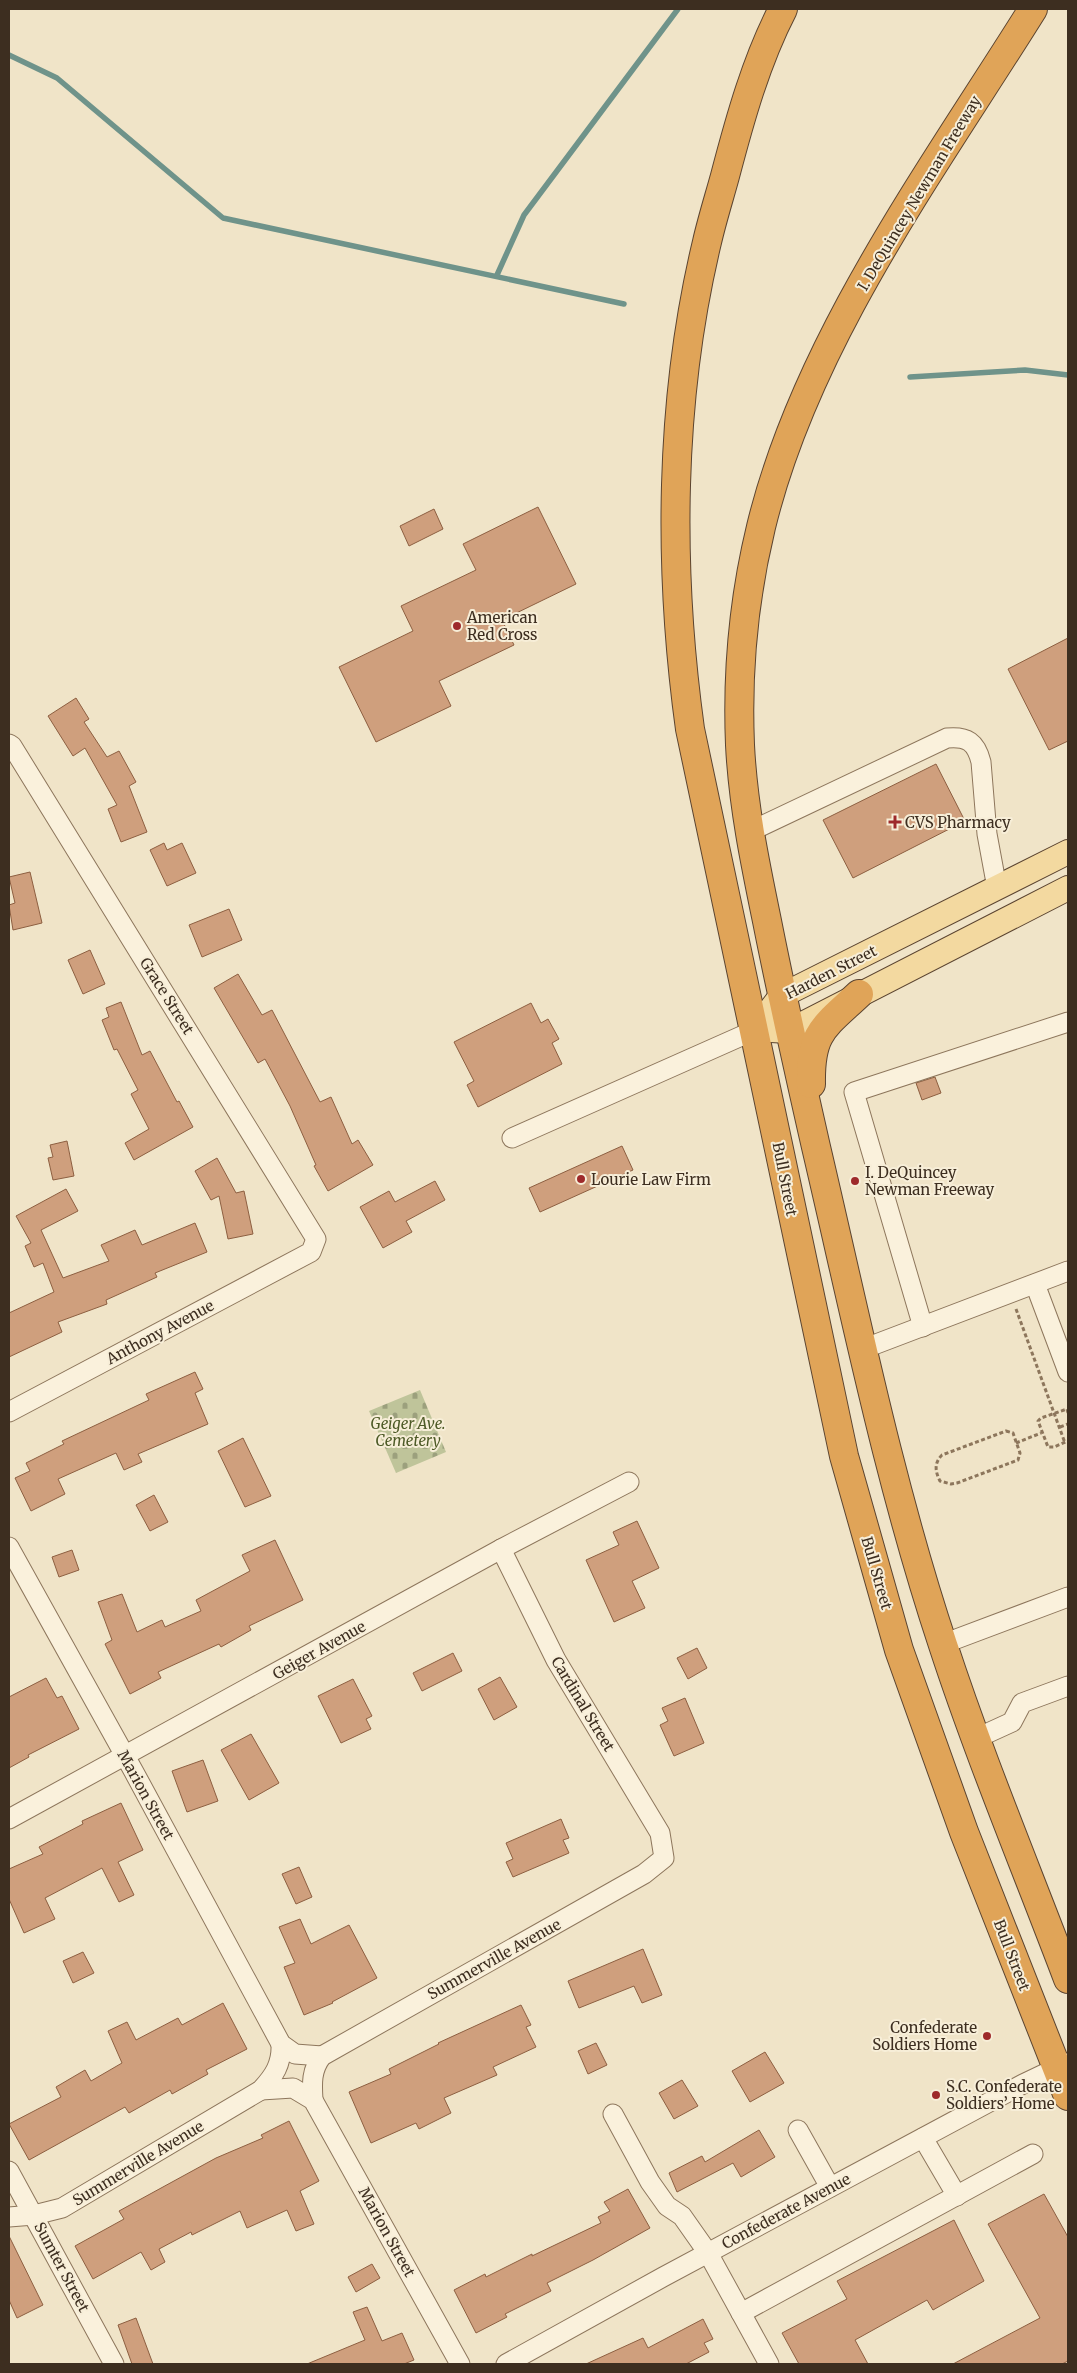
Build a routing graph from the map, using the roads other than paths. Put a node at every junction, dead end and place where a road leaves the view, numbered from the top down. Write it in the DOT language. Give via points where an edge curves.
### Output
graph roads {
  1 [pos="783,9"];
  2 [pos="1033,9"];
  3 [pos="10,747"];
  4 [pos="749,832"];
  5 [pos="1068,852"];
  6 [pos="997,888"];
  7 [pos="1068,888"];
  8 [pos="859,994"];
  9 [pos="781,996"];
  10 [pos="1068,1022"];
  11 [pos="755,1030"];
  12 [pos="789,1031"];
  13 [pos="812,1128"];
  14 [pos="512,1138"];
  15 [pos="311,1252"];
  16 [pos="1068,1271"];
  17 [pos="1035,1284"];
  18 [pos="923,1327"];
  19 [pos="863,1349"];
  20 [pos="1068,1372"];
  21 [pos="9,1412"];
  22 [pos="629,1482"];
  23 [pos="9,1547"];
  24 [pos="501,1549"];
  25 [pos="1068,1597"];
  26 [pos="942,1644"];
  27 [pos="1068,1686"];
  28 [pos="977,1738"];
  29 [pos="125,1757"];
  30 [pos="9,1819"];
  31 [pos="664,1858"];
  32 [pos="1068,1979"];
  33 [pos="281,2044"];
  34 [pos="322,2056"];
  35 [pos="1063,2065"];
  36 [pos="260,2090"];
  37 [pos="1068,2096"];
  38 [pos="313,2100"];
  39 [pos="613,2114"];
  40 [pos="798,2130"];
  41 [pos="923,2138"];
  42 [pos="1033,2154"];
  43 [pos="9,2171"];
  44 [pos="830,2187"];
  45 [pos="957,2196"];
  46 [pos="34,2215"];
  47 [pos="9,2217"];
  48 [pos="708,2253"];
  49 [pos="742,2313"];
  50 [pos="114,2364"];
  51 [pos="460,2364"];
  52 [pos="506,2364"];
  53 [pos="769,2364"];
  1 -- 11 [label="highway" via="756,71 707,242 683,390 676,488 681,664 700,782"];
  2 -- 4 [label="highway, I. DeQuincey Newman Freeway" via="878,255 790,431 762,521 746,606 739,714"];
  3 -- 15 [label="street, Grace Street" via="316,1239"];
  4 -- 6 [label="street" via="947,738 959,737 972,741 979,751 987,834"];
  4 -- 9 [label="highway, I. DeQuincey Newman Freeway"];
  5 -- 6 [label="main road, Harden Street"];
  6 -- 9 [label="main road, Harden Street"];
  7 -- 8 [label="main road"];
  8 -- 12 [label="main road"];
  8 -- 13 [label="highway" via="829,1023 815,1042 810,1059"];
  9 -- 11 [label="main road, Harden Street"];
  9 -- 12 [label="highway"];
  10 -- 18 [label="street" via="854,1092"];
  11 -- 12 [label="main road"];
  11 -- 14 [label="street"];
  11 -- 35 [label="highway, Bull Street" via="844,1456 899,1650 964,1832"];
  12 -- 13 [label="highway"];
  13 -- 19 [label="highway"];
  15 -- 21 [label="street, Anthony Avenue"];
  16 -- 17 [label="street"];
  17 -- 18 [label="street"];
  17 -- 20 [label="street"];
  18 -- 19 [label="street"];
  19 -- 26 [label="highway"];
  22 -- 24 [label="street, Geiger Avenue"];
  23 -- 29 [label="street, Marion Street"];
  24 -- 29 [label="street, Geiger Avenue"];
  24 -- 31 [label="street, Cardinal Street" via="556,1660 660,1833"];
  25 -- 26 [label="street"];
  26 -- 28 [label="highway"];
  27 -- 28 [label="street" via="1022,1703 1012,1722"];
  28 -- 32 [label="highway"];
  29 -- 30 [label="street, Geiger Avenue"];
  29 -- 33 [label="street, Marion Street"];
  31 -- 34 [label="street, Summerville Avenue" via="644,1874"];
  33 -- 34 [label="street" via="295,2054"];
  33 -- 36 [label="street" via="282,2054 276,2071"];
  34 -- 38 [label="street" via="312,2078"];
  35 -- 37 [label="highway, Bull Street"];
  35 -- 41 [label="street, Confederate Avenue"];
  36 -- 38 [label="street" via="293,2088"];
  36 -- 46 [label="street, Summerville Avenue" via="62,2208"];
  38 -- 51 [label="street, Marion Street"];
  39 -- 48 [label="street" via="650,2182 667,2206 682,2216"];
  40 -- 44 [label="street"];
  41 -- 44 [label="street, Confederate Avenue"];
  41 -- 45 [label="street"];
  42 -- 45 [label="street"];
  43 -- 46 [label="street, Sumter Street"];
  44 -- 48 [label="street, Confederate Avenue"];
  45 -- 49 [label="street"];
  46 -- 47 [label="street, Summerville Avenue"];
  46 -- 50 [label="street, Sumter Street"];
  48 -- 49 [label="street"];
  48 -- 52 [label="street, Confederate Avenue"];
  49 -- 53 [label="street"];
}
